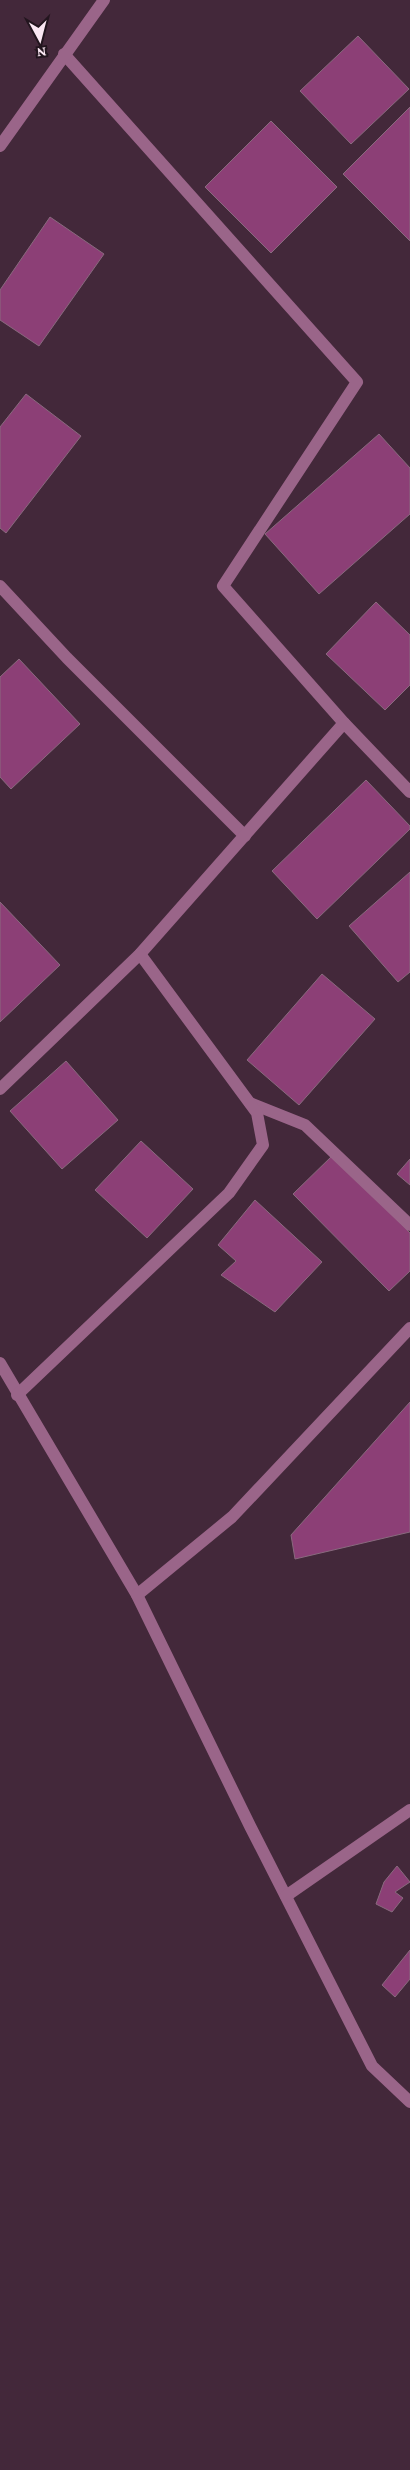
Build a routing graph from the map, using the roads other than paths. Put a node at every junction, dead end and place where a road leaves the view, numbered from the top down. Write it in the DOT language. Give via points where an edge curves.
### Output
graph roads {
  1 [pos="104,0"];
  2 [pos="64,54"];
  3 [pos="0,146"];
  4 [pos="0,586"];
  5 [pos="344,724"];
  6 [pos="410,792"];
  7 [pos="245,836"];
  8 [pos="140,954"];
  9 [pos="0,1088"];
  10 [pos="250,1103"];
  11 [pos="410,1225"];
  12 [pos="410,1328"];
  13 [pos="0,1363"];
  14 [pos="17,1395"];
  15 [pos="137,1595"];
  16 [pos="410,1810"];
  17 [pos="286,1896"];
  18 [pos="410,2102"];
  1 -- 2 [label="street"];
  2 -- 3 [label="street"];
  2 -- 5 [label="street" via="357,382 223,586"];
  4 -- 7 [label="street" via="67,658"];
  5 -- 6 [label="street"];
  5 -- 7 [label="street"];
  7 -- 8 [label="street"];
  8 -- 9 [label="street"];
  8 -- 10 [label="street"];
  10 -- 11 [label="street" via="305,1124"];
  10 -- 14 [label="street" via="257,1113 263,1144 229,1193"];
  12 -- 15 [label="street" via="232,1517"];
  13 -- 14 [label="street"];
  14 -- 15 [label="street"];
  15 -- 17 [label="street"];
  16 -- 17 [label="street"];
  17 -- 18 [label="street" via="372,2066"];
}
